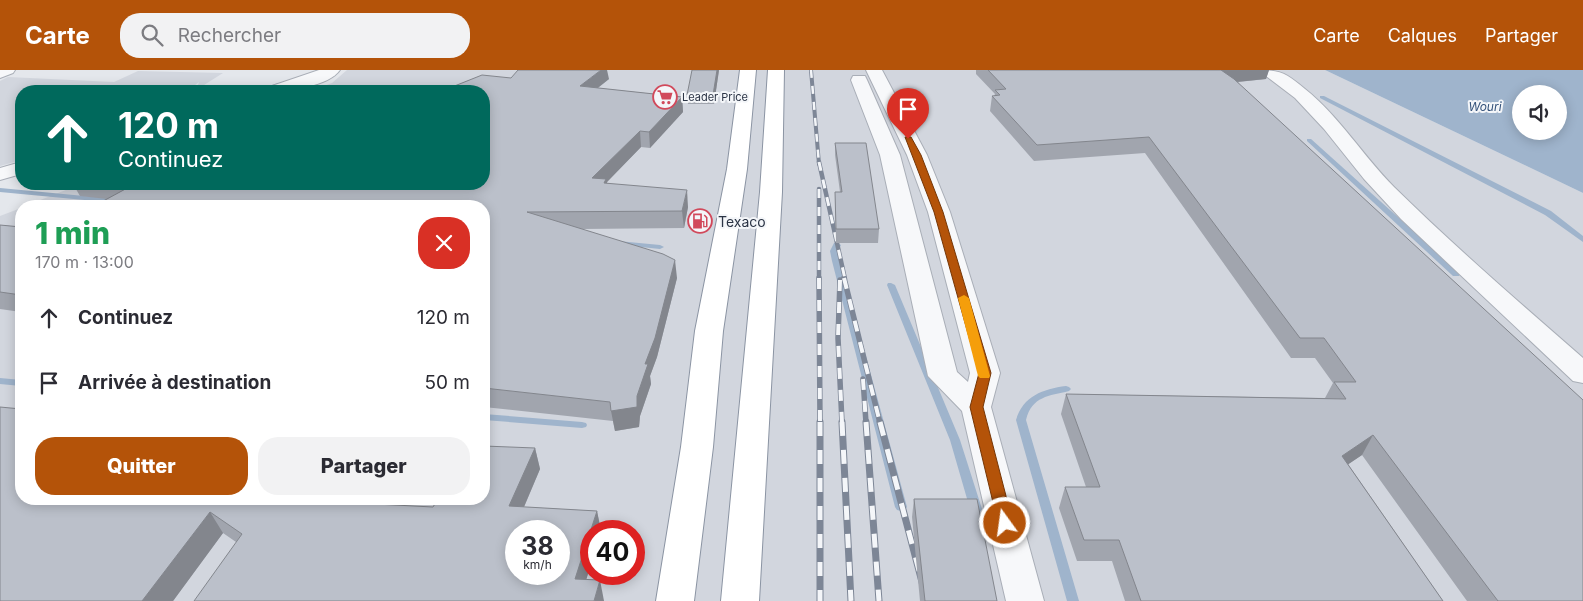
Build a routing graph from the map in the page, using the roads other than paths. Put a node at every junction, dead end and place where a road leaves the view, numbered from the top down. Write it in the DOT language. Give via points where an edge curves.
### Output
graph roads {
  1 [pos="7,70"];
  2 [pos="332,70"];
  3 [pos="748,70"];
  4 [pos="776,70"];
  5 [pos="1266,70"];
  6 [pos="866,71"];
  7 [pos="0,73"];
  8 [pos="291,85"];
  9 [pos="881,107"];
  10 [pos="15,170"];
  11 [pos="0,174"];
  12 [pos="1583,374"];
  13 [pos="976,407"];
  14 [pos="675,601"];
  15 [pos="740,601"];
  16 [pos="1025,601"];
  1 -- 7 [label="street"];
  2 -- 8 [label="street"];
  3 -- 14 [label="highway" via="737,169 709,331"];
  4 -- 15 [label="highway" via="771,192"];
  5 -- 12 [label="street" via="1296,88 1372,177 1416,221"];
  6 -- 9 [label="street"];
  9 -- 13 [label="street" via="943,376"];
  9 -- 13 [label="street" via="917,155 939,212 985,373"];
  10 -- 11 [label="street"];
  13 -- 16 [label="street"];
}
